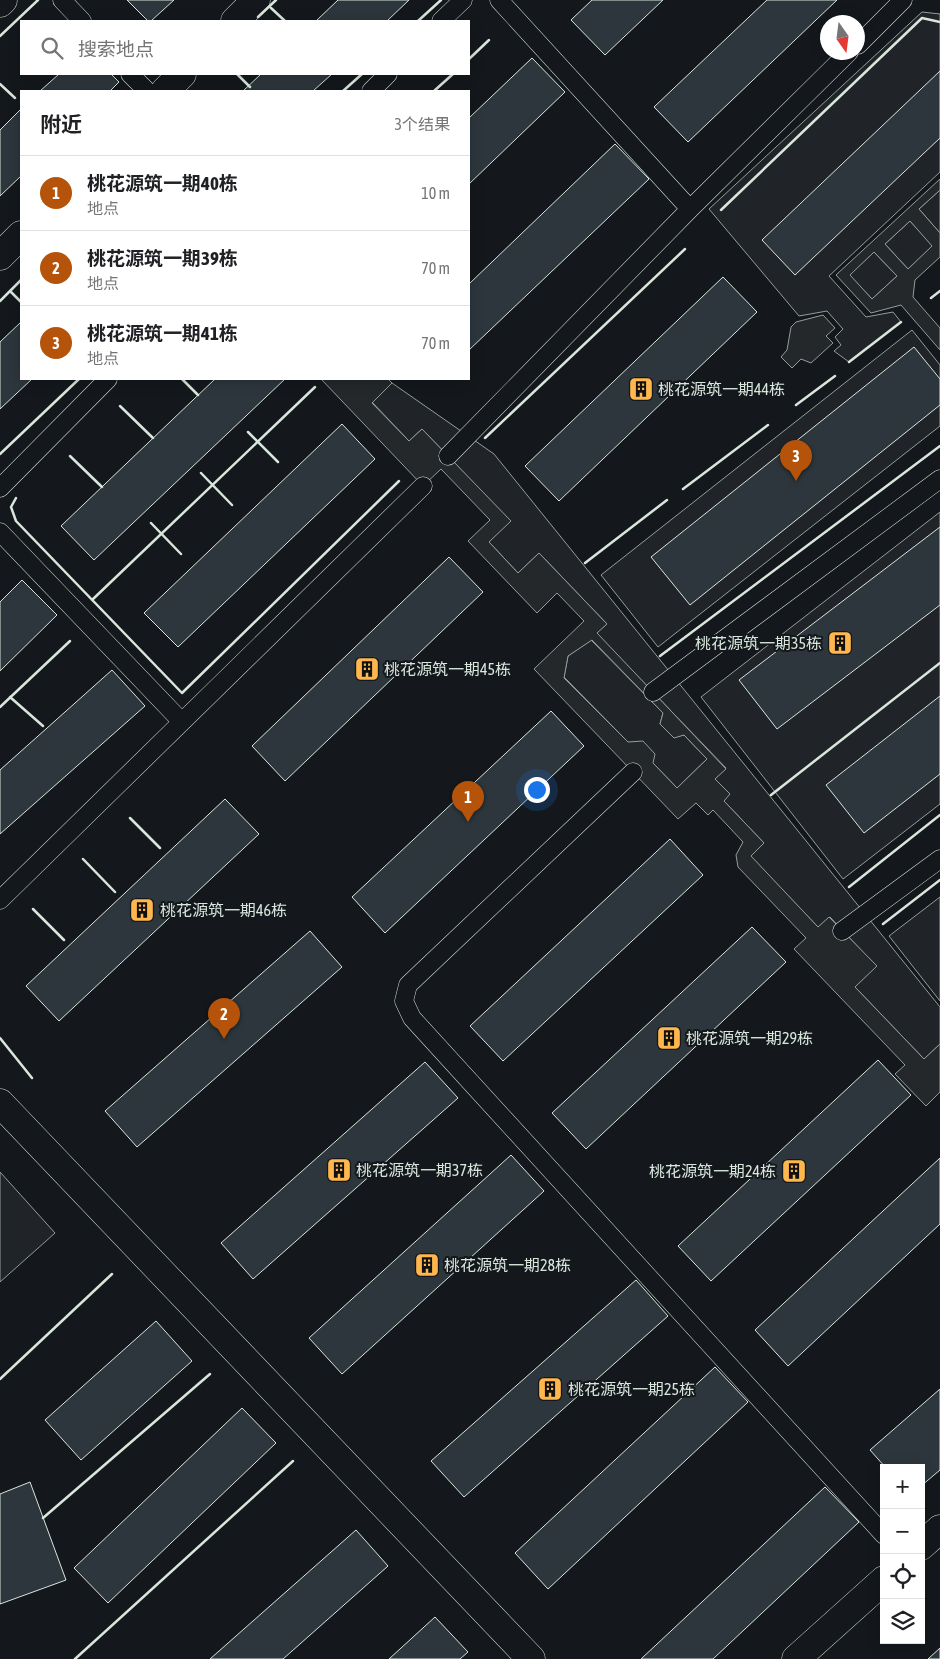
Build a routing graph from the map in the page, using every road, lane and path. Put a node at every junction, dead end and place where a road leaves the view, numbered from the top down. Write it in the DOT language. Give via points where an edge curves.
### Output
graph roads {
  1 [pos="62,0"];
  2 [pos="256,0"];
  3 [pos="463,0"];
  4 [pos="500,0"];
  5 [pos="903,0"];
  6 [pos="81,20"];
  7 [pos="236,20"];
  8 [pos="443,20"];
  9 [pos="865,38"];
  10 [pos="842,60"];
  11 [pos="131,75"];
  12 [pos="181,75"];
  13 [pos="387,75"];
  14 [pos="145,90"];
  15 [pos="166,90"];
  16 [pos="372,90"];
  17 [pos="690,209"];
  18 [pos="20,236"];
  19 [pos="0,256"];
  20 [pos="107,380"];
  21 [pos="448,456"];
  22 [pos="940,479"];
  23 [pos="423,486"];
  24 [pos="0,488"];
  25 [pos="0,532"];
  26 [pos="653,692"];
  27 [pos="182,722"];
  28 [pos="633,772"];
  29 [pos="940,859"];
  30 [pos="0,900"];
  31 [pos="842,931"];
  32 [pos="0,1103"];
  33 [pos="940,1529"];
  34 [pos="880,1531"];
  35 [pos="925,1542"];
  36 [pos="880,1584"];
  37 [pos="531,1659"];
  38 [pos="796,1659"];
  1 -- 6 [label="lane"];
  2 -- 7 [label="street"];
  3 -- 8 [label="lane"];
  4 -- 17 [label="lane"];
  5 -- 9 [label="lane"];
  10 -- 17 [label="lane"];
  11 -- 14 [label="lane"];
  12 -- 15 [label="street"];
  13 -- 16 [label="lane"];
  17 -- 21 [label="lane"];
  18 -- 19 [label="street"];
  20 -- 24 [label="lane"];
  22 -- 26 [label="lane"];
  23 -- 27 [label="lane"];
  25 -- 27 [label="lane"];
  27 -- 30 [label="lane"];
  28 -- 34 [label="lane" via="408,985 404,1001 412,1018"];
  29 -- 31 [label="lane"];
  32 -- 37 [label="street"];
  33 -- 35 [label="street"];
  36 -- 38 [label="street"];
}
